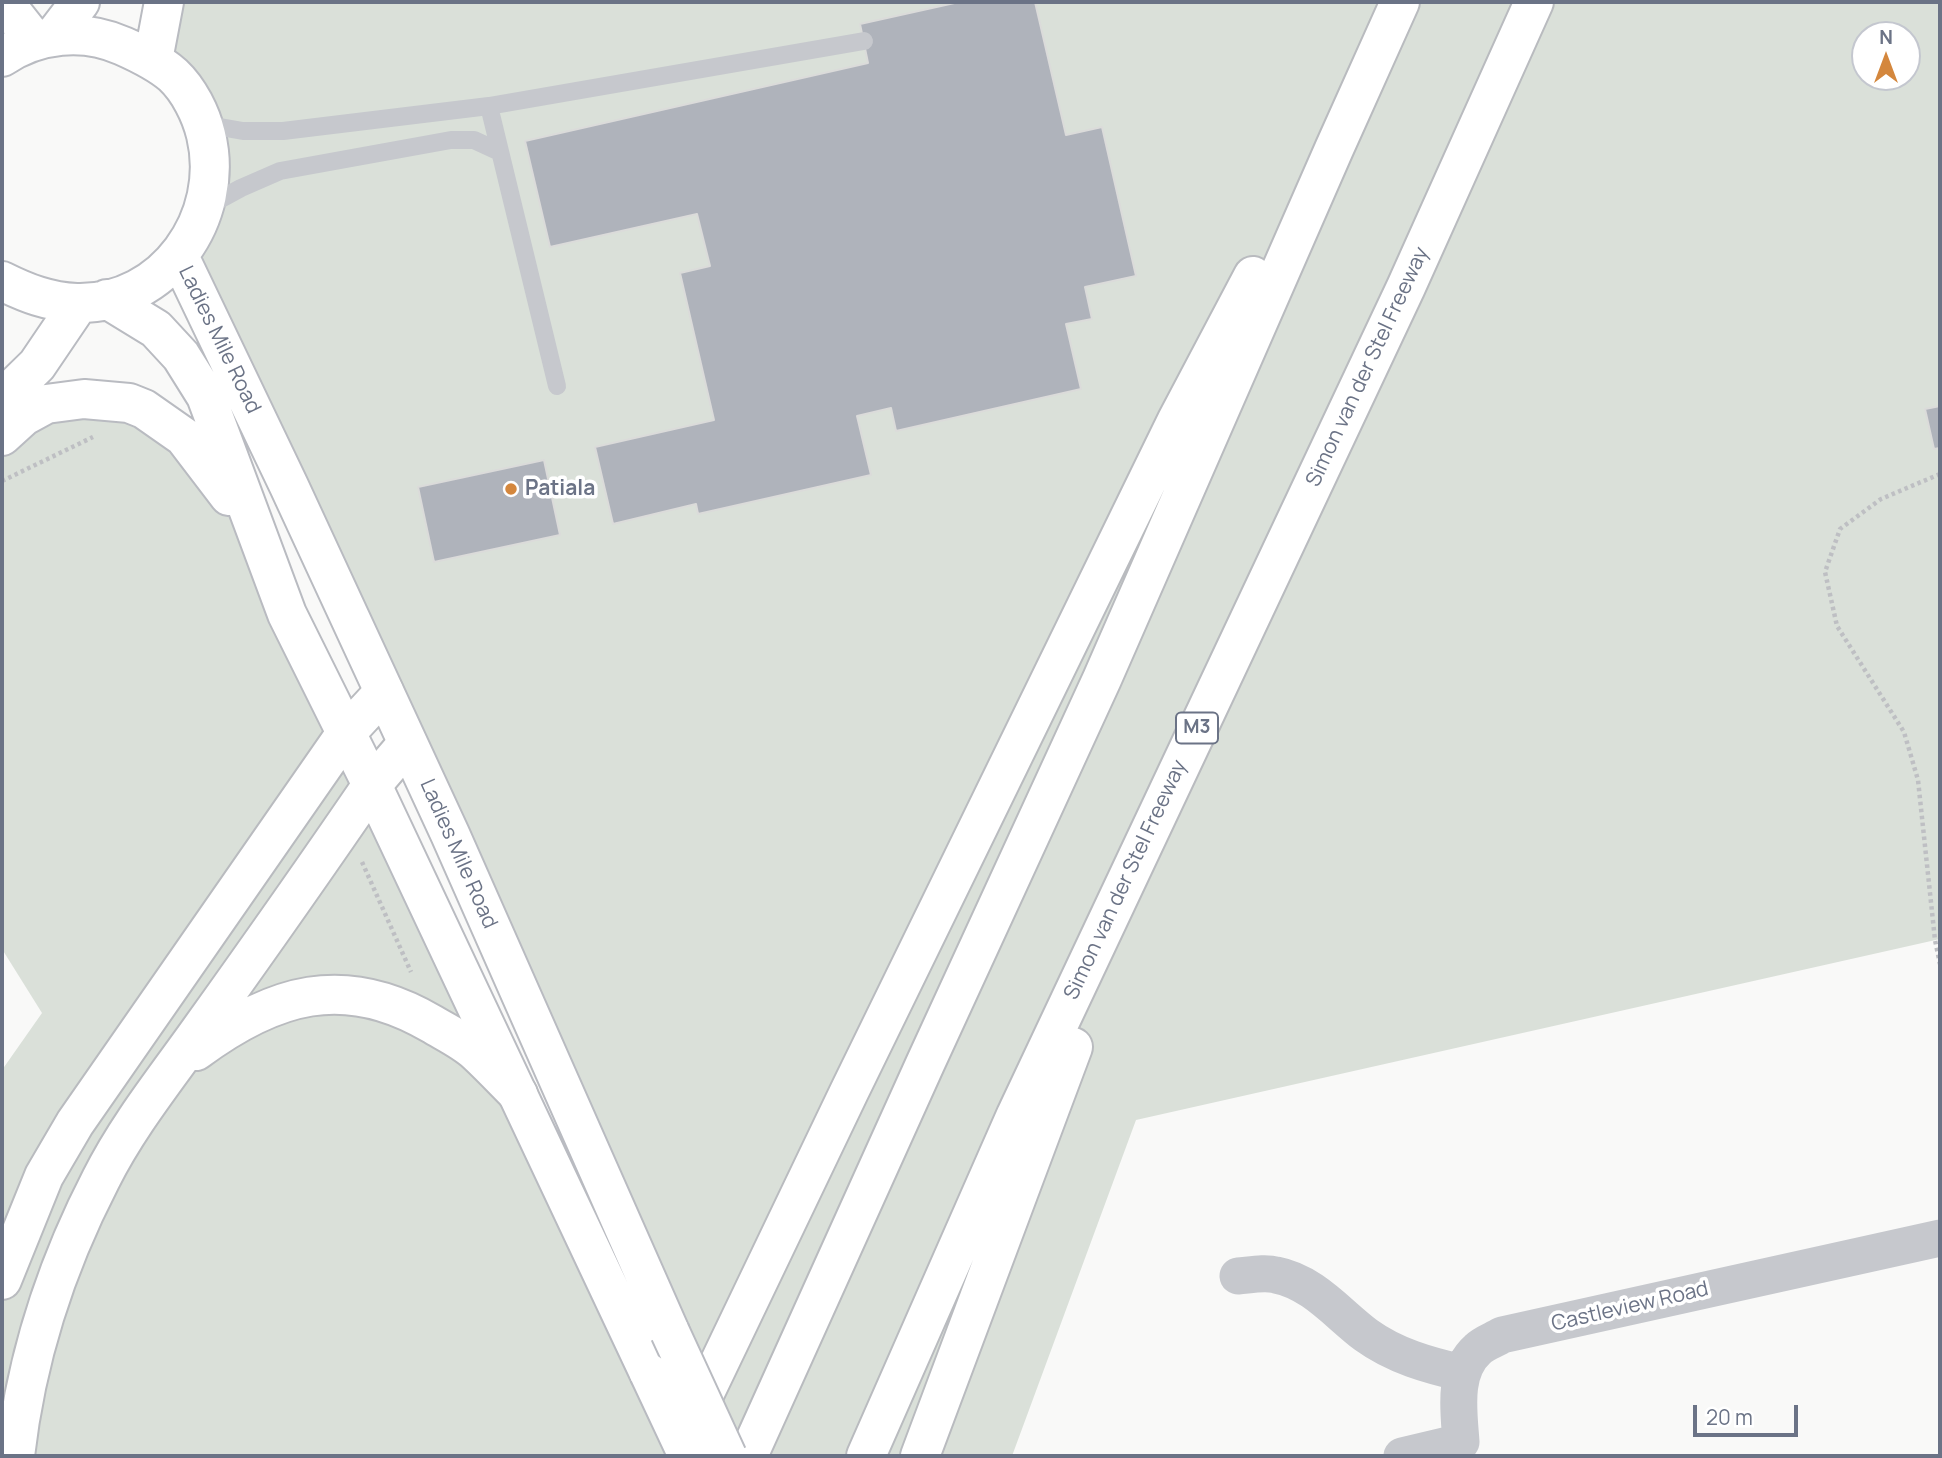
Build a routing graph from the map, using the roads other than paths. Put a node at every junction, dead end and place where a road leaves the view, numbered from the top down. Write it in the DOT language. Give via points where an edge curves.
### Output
graph roads {
  1 [pos="4,2"];
  2 [pos="80,2"];
  3 [pos="164,2"];
  4 [pos="1400,2"];
  5 [pos="1534,2"];
  6 [pos="864,41"];
  7 [pos="30,45"];
  8 [pos="153,60"];
  9 [pos="489,106"];
  10 [pos="203,124"];
  11 [pos="1334,149"];
  12 [pos="500,152"];
  13 [pos="205,207"];
  14 [pos="178,256"];
  15 [pos="2,281"];
  16 [pos="93,301"];
  17 [pos="557,386"];
  18 [pos="2,399"];
  19 [pos="2,436"];
  20 [pos="260,537"];
  21 [pos="384,692"];
  22 [pos="346,733"];
  23 [pos="407,744"];
  24 [pos="1175,773"];
  25 [pos="372,785"];
  26 [pos="173,1068"];
  27 [pos="518,1094"];
  28 [pos="1940,1238"];
  29 [pos="1238,1276"];
  30 [pos="2,1280"];
  31 [pos="1462,1373"];
  32 [pos="1463,1449"];
  33 [pos="15,1456"];
  34 [pos="675,1456"];
  35 [pos="688,1456"];
  36 [pos="727,1456"];
  37 [pos="748,1456"];
  38 [pos="866,1456"];
  39 [pos="920,1456"];
  40 [pos="1402,1456"];
  1 -- 7 [label="main road"];
  2 -- 7 [label="main road"];
  3 -- 8 [label="main road"];
  4 -- 11 [label="main road"];
  5 -- 24 [label="main road, Simon van der Stel Freeway / M3" via="1406,287"];
  6 -- 9 [label="lane"];
  7 -- 8 [label="main road" via="79,35 104,38"];
  8 -- 10 [label="main road" via="174,76"];
  9 -- 10 [label="lane" via="284,131 243,131"];
  9 -- 12 [label="lane"];
  10 -- 13 [label="main road" via="211,180"];
  11 -- 34 [label="main road" via="1274,236 1177,420"];
  11 -- 37 [label="main road" via="1102,679"];
  12 -- 13 [label="lane" via="474,140 451,140 288,169"];
  12 -- 17 [label="lane"];
  13 -- 14 [label="main road"];
  14 -- 16 [label="main road" via="142,285"];
  14 -- 21 [label="main road, Ladies Mile Road"];
  15 -- 16 [label="main road" via="51,301"];
  16 -- 18 [label="main road"];
  16 -- 20 [label="main road, Ladies Mile Road" via="156,329 181,356 206,396"];
  19 -- 20 [label="main road" via="46,404 84,399 129,403 184,436"];
  20 -- 22 [label="main road, Ladies Mile Road" via="287,614"];
  21 -- 22 [label="main road"];
  21 -- 23 [label="main road, Ladies Mile Road"];
  22 -- 25 [label="main road, Ladies Mile Road"];
  22 -- 30 [label="main road" via="75,1123 44,1176"];
  23 -- 25 [label="main road"];
  23 -- 36 [label="main road, Ladies Mile Road, bridge"];
  24 -- 38 [label="main road, Simon van der Stel Freeway / M3" via="1016,1115"];
  24 -- 39 [label="main road"];
  25 -- 26 [label="main road"];
  25 -- 27 [label="main road, Ladies Mile Road"];
  26 -- 27 [label="main road" via="264,1010 313,996 350,994 384,1001 443,1030 475,1051"];
  26 -- 33 [label="main road" via="102,1176 48,1299 27,1378"];
  27 -- 35 [label="main road, Ladies Mile Road, bridge"];
  28 -- 31 [label="street, Castleview Road" via="1502,1335 1477,1349"];
  29 -- 31 [label="street" via="1274,1274 1298,1281 1396,1353"];
  31 -- 32 [label="street" via="1458,1400"];
  32 -- 40 [label="street"];
}
